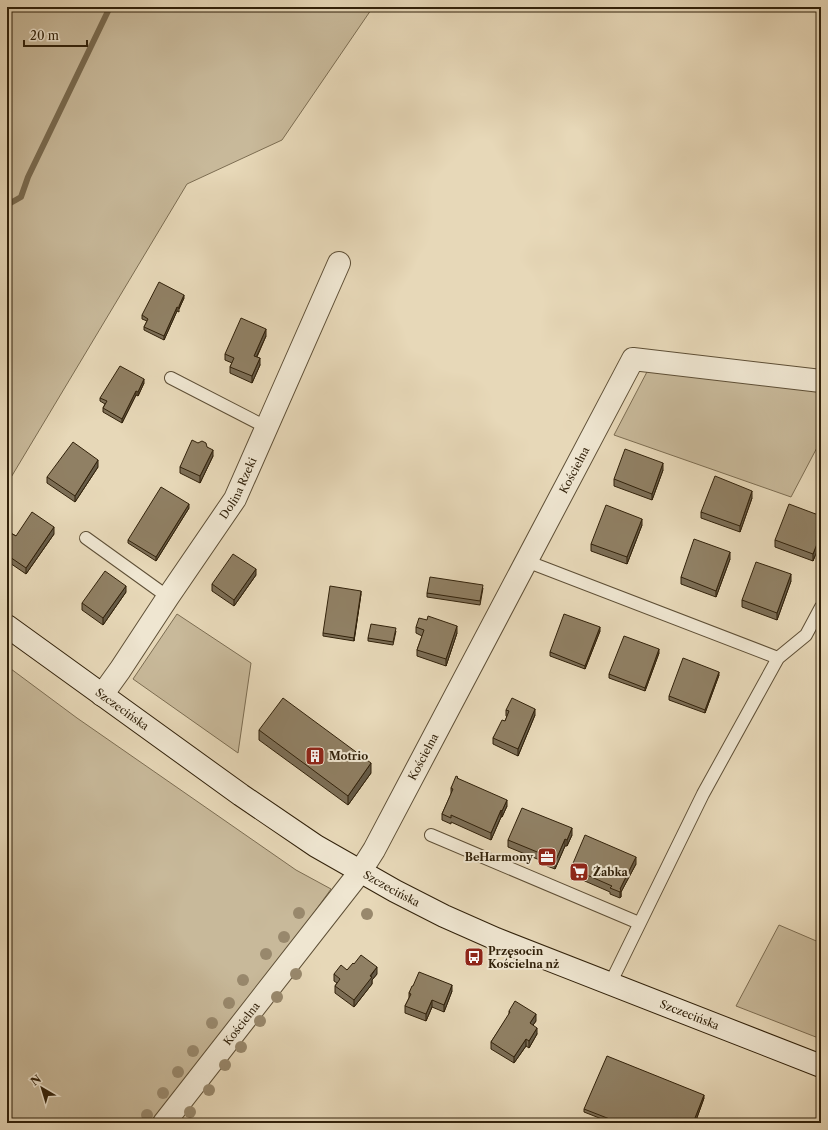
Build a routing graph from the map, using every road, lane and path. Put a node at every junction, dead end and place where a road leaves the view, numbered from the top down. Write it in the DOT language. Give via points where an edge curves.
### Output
graph roads {
  1 [pos="339,263"];
  2 [pos="171,378"];
  3 [pos="821,381"];
  4 [pos="266,427"];
  5 [pos="86,538"];
  6 [pos="526,562"];
  7 [pos="168,597"];
  8 [pos="821,607"];
  9 [pos="7,626"];
  10 [pos="778,658"];
  11 [pos="102,695"];
  12 [pos="431,835"];
  13 [pos="360,872"];
  14 [pos="639,923"];
  15 [pos="610,984"];
  16 [pos="821,1066"];
  17 [pos="164,1123"];
  1 -- 4 [label="street, Dolina Rzeki"];
  2 -- 4 [label="lane"];
  3 -- 6 [label="street, Kościelna" via="633,359"];
  4 -- 7 [label="street, Dolina Rzeki" via="235,499"];
  5 -- 7 [label="lane"];
  6 -- 10 [label="lane"];
  6 -- 13 [label="street, Kościelna" via="381,838"];
  7 -- 11 [label="street, Dolina Rzeki"];
  8 -- 10 [label="lane" via="806,635"];
  9 -- 11 [label="street, Szczecińska"];
  10 -- 14 [label="lane" via="703,794"];
  11 -- 13 [label="street, Szczecińska" via="265,812"];
  12 -- 14 [label="lane"];
  13 -- 15 [label="street, Szczecińska" via="482,933"];
  13 -- 17 [label="street, Kościelna"];
  14 -- 15 [label="lane"];
  15 -- 16 [label="street, Szczecińska"];
}
